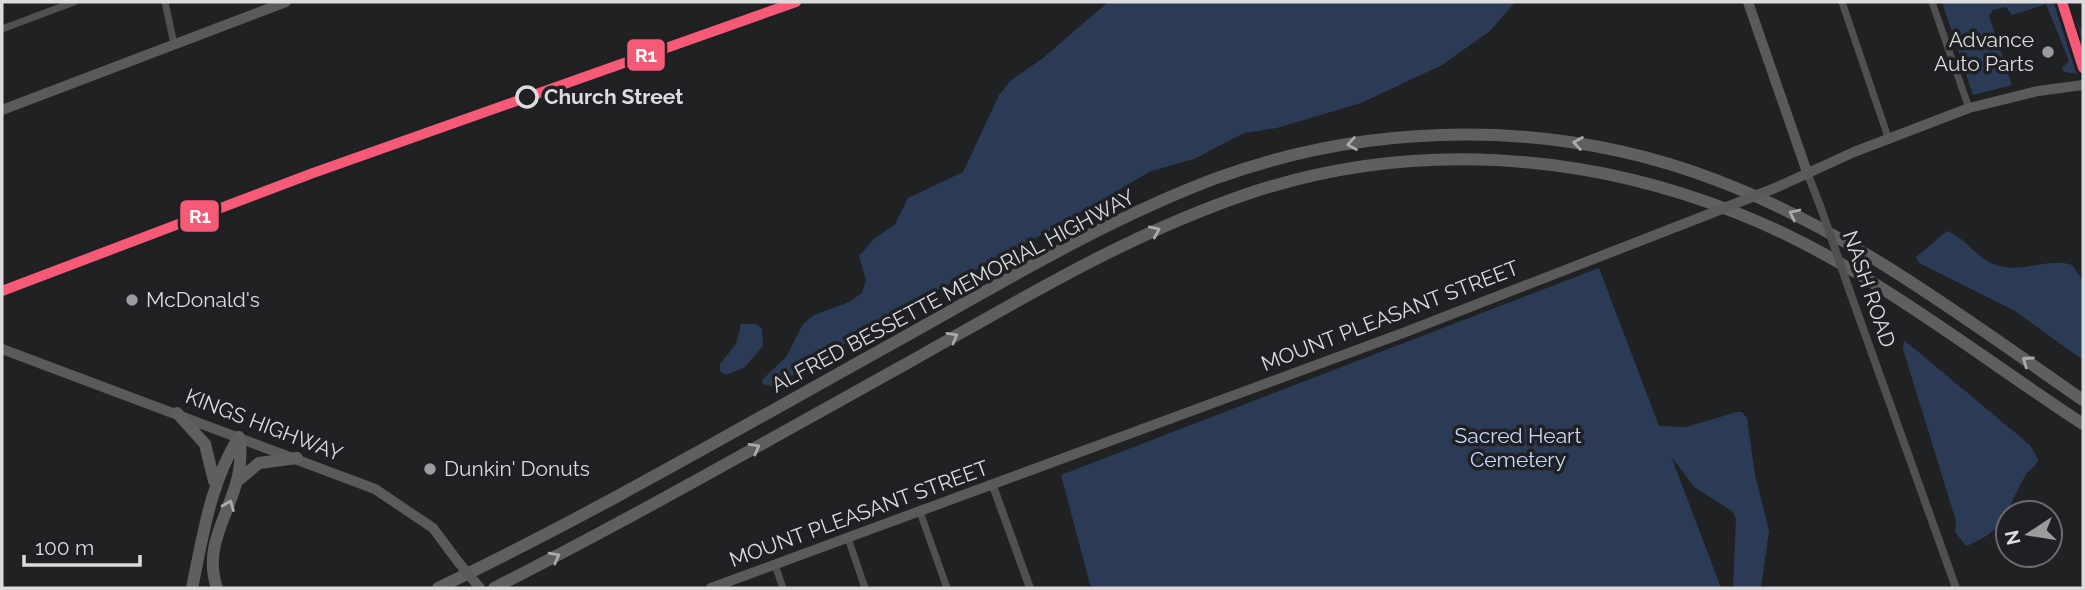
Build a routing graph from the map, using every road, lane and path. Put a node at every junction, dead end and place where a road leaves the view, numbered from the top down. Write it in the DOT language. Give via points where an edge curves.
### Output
graph roads {
  1 [pos="74,2"];
  2 [pos="165,2"];
  3 [pos="286,2"];
  4 [pos="1748,2"];
  5 [pos="1842,2"];
  6 [pos="1932,2"];
  7 [pos="2,29"];
  8 [pos="174,44"];
  9 [pos="2083,85"];
  10 [pos="1969,108"];
  11 [pos="2,110"];
  12 [pos="1889,141"];
  13 [pos="1807,172"];
  14 [pos="2,349"];
  15 [pos="2083,400"];
  16 [pos="177,413"];
  17 [pos="2083,424"];
  18 [pos="239,437"];
  19 [pos="297,458"];
  20 [pos="239,479"];
  21 [pos="993,486"];
  22 [pos="214,489"];
  23 [pos="920,512"];
  24 [pos="848,538"];
  25 [pos="775,565"];
  26 [pos="192,588"];
  27 [pos="217,588"];
  28 [pos="438,588"];
  29 [pos="480,588"];
  30 [pos="494,588"];
  31 [pos="711,588"];
  32 [pos="783,588"];
  33 [pos="865,588"];
  34 [pos="947,588"];
  35 [pos="1030,588"];
  36 [pos="1956,588"];
  1 -- 7 [label="street"];
  2 -- 8 [label="street"];
  3 -- 8 [label="main road"];
  4 -- 13 [label="main road, NASH ROAD"];
  5 -- 12 [label="street"];
  6 -- 10 [label="street"];
  8 -- 11 [label="main road"];
  9 -- 10 [label="main road, MOUNT PLEASANT STREET"];
  10 -- 12 [label="main road, MOUNT PLEASANT STREET"];
  12 -- 13 [label="main road, MOUNT PLEASANT STREET"];
  13 -- 21 [label="main road, MOUNT PLEASANT STREET, bridge" via="1403,333"];
  13 -- 36 [label="street, NASH ROAD, bridge"];
  14 -- 16 [label="main road, KINGS HIGHWAY"];
  15 -- 28 [label="highway, ALFRED BESSETTE MEMORIAL HIGHWAY, one-way" via="1864,252 1713,178 1624,152 1538,138 1385,139 1329,148 1230,174 1110,224 622,494"];
  16 -- 18 [label="main road, KINGS HIGHWAY"];
  16 -- 22 [label="highway" via="205,444"];
  30 -- 17 [label="highway, ALFRED BESSETTE MEMORIAL HIGHWAY, one-way" via="1128,244 1273,186 1388,163 1471,159 1562,165 1633,179 1707,201 1770,227 1852,272"];
  18 -- 19 [label="main road, KINGS HIGHWAY"];
  18 -- 20 [label="highway"];
  18 -- 22 [label="highway"];
  19 -- 20 [label="highway" via="259,463"];
  19 -- 29 [label="main road, KINGS HIGHWAY, bridge" via="390,497 433,528"];
  27 -- 20 [label="highway, one-way" via="212,556"];
  21 -- 23 [label="main road, MOUNT PLEASANT STREET"];
  21 -- 35 [label="street"];
  22 -- 26 [label="highway"];
  23 -- 24 [label="main road, MOUNT PLEASANT STREET"];
  23 -- 34 [label="street"];
  24 -- 25 [label="main road, MOUNT PLEASANT STREET"];
  24 -- 33 [label="street"];
  25 -- 31 [label="main road, MOUNT PLEASANT STREET"];
  25 -- 32 [label="street"];
}
